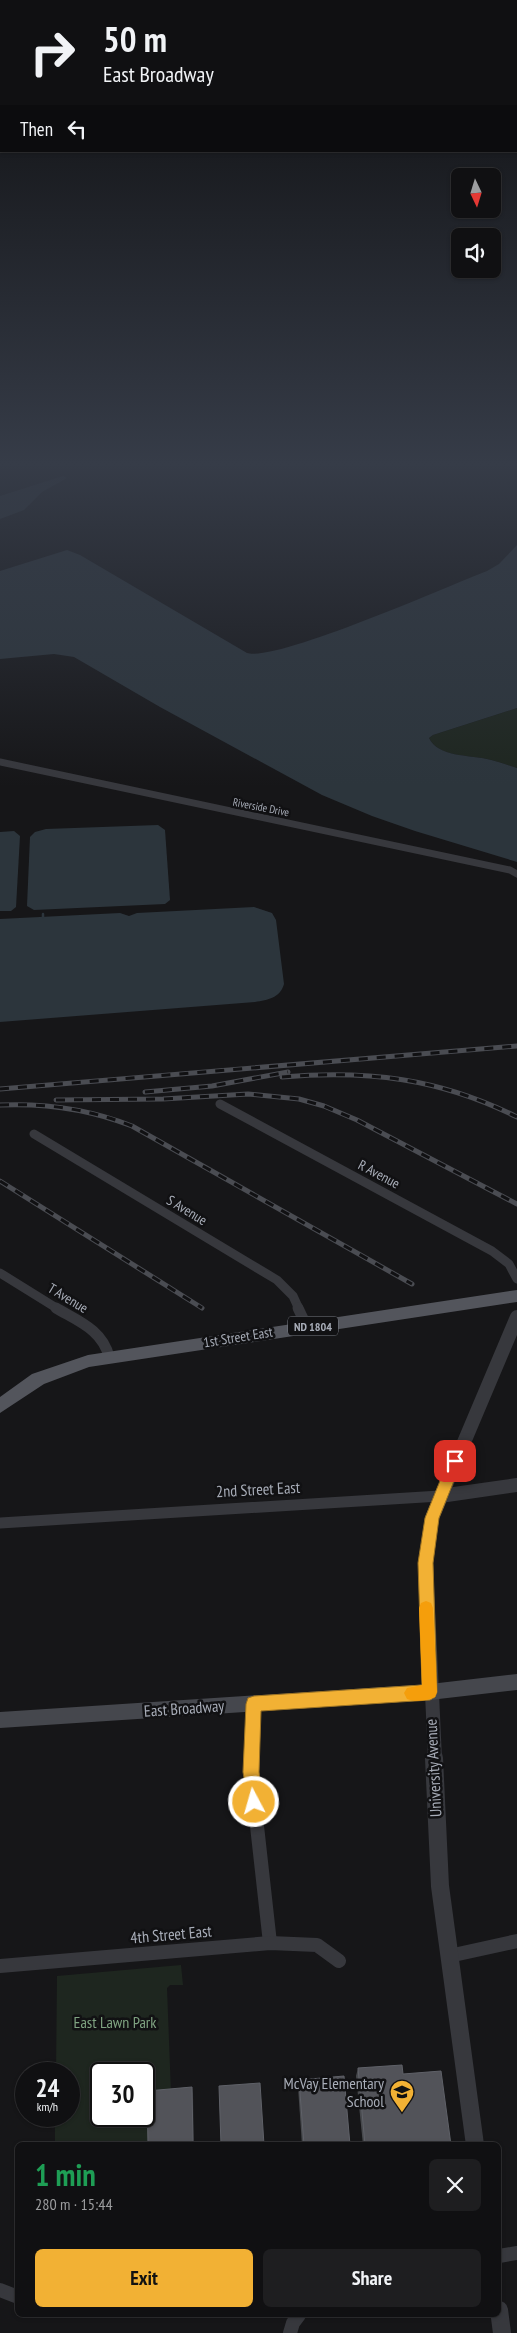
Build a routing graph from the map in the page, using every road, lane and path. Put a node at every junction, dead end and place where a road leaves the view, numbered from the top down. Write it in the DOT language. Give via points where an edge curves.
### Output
graph roads {
  1 [pos="0,762"];
  2 [pos="517,874"];
  3 [pos="220,1104"];
  4 [pos="34,1134"];
  5 [pos="0,1274"];
  6 [pos="517,1279"];
  7 [pos="517,1296"];
  8 [pos="517,1317"];
  9 [pos="307,1327"];
  10 [pos="109,1357"];
  11 [pos="0,1406"];
  12 [pos="517,1485"];
  13 [pos="440,1496"];
  14 [pos="0,1523"];
  15 [pos="517,1682"];
  16 [pos="430,1692"];
  17 [pos="254,1704"];
  18 [pos="0,1720"];
  19 [pos="517,1941"];
  20 [pos="270,1943"];
  21 [pos="448,1956"];
  22 [pos="339,1962"];
  23 [pos="0,1966"];
  24 [pos="475,2142"];
  25 [pos="517,2253"];
  26 [pos="501,2256"];
  27 [pos="0,2290"];
  28 [pos="15,2296"];
  29 [pos="298,2317"];
  30 [pos="500,2317"];
  31 [pos="290,2333"];
  32 [pos="502,2333"];
  1 -- 2 [label="street, Riverside Drive"];
  3 -- 6 [label="street, R Avenue" via="492,1251 510,1264"];
  4 -- 9 [label="street, S Avenue" via="277,1280 293,1296"];
  5 -- 10 [label="street, T Avenue" via="97,1334 106,1344"];
  7 -- 9 [label="main road, 1st Street East / ND 1804"];
  8 -- 13 [label="street, University Avenue"];
  9 -- 10 [label="main road, 1st Street East / ND 1804"];
  10 -- 11 [label="main road, 1st Street East / ND 1804" via="54,1372"];
  12 -- 13 [label="street, 2nd Street East"];
  13 -- 14 [label="street, 2nd Street East"];
  13 -- 16 [label="street, University Avenue" via="432,1518 426,1563"];
  15 -- 16 [label="main road, East Broadway"];
  16 -- 17 [label="main road, East Broadway"];
  16 -- 21 [label="street, University Avenue" via="440,1886"];
  17 -- 18 [label="main road, East Broadway"];
  17 -- 20 [label="street" via="251,1772"];
  19 -- 21 [label="street"];
  20 -- 22 [label="street, 4th Street East" via="317,1945"];
  20 -- 23 [label="street, 4th Street East"];
  21 -- 24 [label="street, University Avenue"];
  25 -- 26 [label="street"];
  27 -- 28 [label="street"];
  29 -- 31 [label="street"];
  30 -- 32 [label="street"];
}
